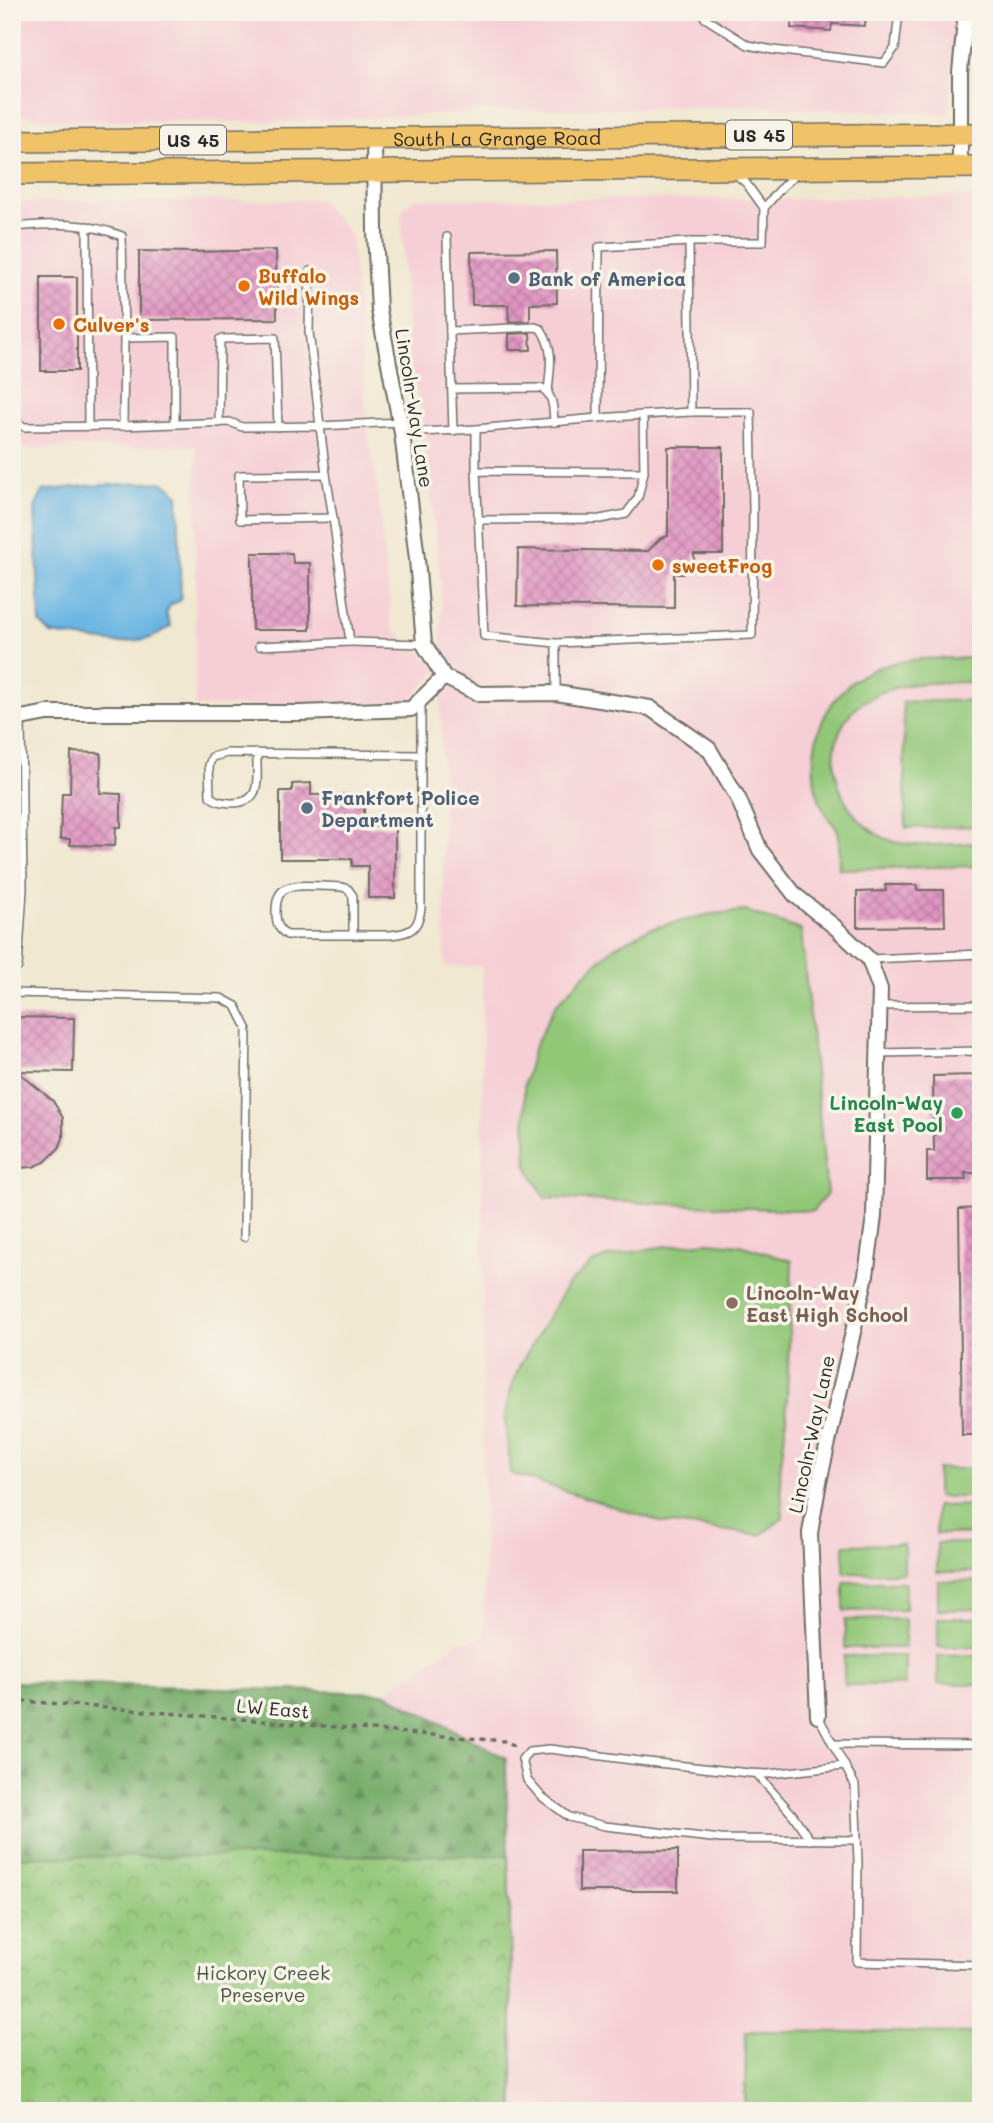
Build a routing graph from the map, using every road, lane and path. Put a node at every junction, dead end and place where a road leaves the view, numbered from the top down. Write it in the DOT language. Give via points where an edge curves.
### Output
graph roads {
  1 [pos="708,12"];
  2 [pos="899,12"];
  3 [pos="965,12"];
  4 [pos="959,134"];
  5 [pos="981,134"];
  6 [pos="374,139"];
  7 [pos="12,141"];
  8 [pos="970,167"];
  9 [pos="804,168"];
  10 [pos="730,169"];
  11 [pos="375,172"];
  12 [pos="12,174"];
  13 [pos="764,208"];
  14 [pos="87,226"];
  15 [pos="12,227"];
  16 [pos="447,237"];
  17 [pos="689,242"];
  18 [pos="310,271"];
  19 [pos="450,331"];
  20 [pos="124,338"];
  21 [pos="452,389"];
  22 [pos="548,392"];
  23 [pos="691,412"];
  24 [pos="643,415"];
  25 [pos="12,418"];
  26 [pos="598,418"];
  27 [pos="554,422"];
  28 [pos="219,423"];
  29 [pos="175,424"];
  30 [pos="123,426"];
  31 [pos="278,426"];
  32 [pos="320,426"];
  33 [pos="88,427"];
  34 [pos="401,427"];
  35 [pos="476,429"];
  36 [pos="453,431"];
  37 [pos="476,471"];
  38 [pos="644,472"];
  39 [pos="327,474"];
  40 [pos="333,518"];
  41 [pos="478,520"];
  42 [pos="350,642"];
  43 [pos="556,643"];
  44 [pos="424,644"];
  45 [pos="259,646"];
  46 [pos="444,677"];
  47 [pos="556,693"];
  48 [pos="421,700"];
  49 [pos="21,718"];
  50 [pos="257,753"];
  51 [pos="421,755"];
  52 [pos="352,934"];
  53 [pos="981,954"];
  54 [pos="869,959"];
  55 [pos="12,971"];
  56 [pos="12,993"];
  57 [pos="981,1005"];
  58 [pos="879,1006"];
  59 [pos="981,1051"];
  60 [pos="878,1053"];
  61 [pos="244,1237"];
  62 [pos="12,1700"];
  63 [pos="818,1716"];
  64 [pos="833,1744"];
  65 [pos="981,1745"];
  66 [pos="529,1751"];
  67 [pos="845,1766"];
  68 [pos="757,1774"];
  69 [pos="810,1840"];
  70 [pos="857,1840"];
  71 [pos="981,1965"];
  1 -- 2 [label="lane" via="705,18 748,45 884,63 895,48"];
  3 -- 4 [label="street"];
  4 -- 5 [label="main road, South La Grange Road / US 45"];
  4 -- 6 [label="main road, South La Grange Road / US 45"];
  4 -- 8 [label="street"];
  6 -- 7 [label="main road, South La Grange Road / US 45"];
  6 -- 11 [label="street, Lincoln-Way Lane"];
  8 -- 9 [label="main road, South La Grange Road / US 45"];
  9 -- 10 [label="main road, South La Grange Road / US 45"];
  9 -- 13 [label="lane"];
  10 -- 11 [label="main road, South La Grange Road / US 45"];
  10 -- 13 [label="lane"];
  11 -- 12 [label="main road, South La Grange Road / US 45"];
  11 -- 34 [label="street, Lincoln-Way Lane" via="379,310"];
  13 -- 17 [label="lane" via="764,242"];
  14 -- 15 [label="lane"];
  14 -- 20 [label="lane" via="122,236"];
  14 -- 33 [label="lane"];
  16 -- 19 [label="lane"];
  17 -- 23 [label="lane"];
  17 -- 26 [label="lane" via="599,247"];
  18 -- 32 [label="lane" via="309,332"];
  19 -- 21 [label="lane"];
  19 -- 22 [label="lane" via="541,329 551,351"];
  20 -- 29 [label="lane" via="175,337"];
  20 -- 30 [label="lane"];
  21 -- 22 [label="lane" via="542,388"];
  21 -- 36 [label="lane"];
  22 -- 27 [label="lane"];
  23 -- 24 [label="lane"];
  23 -- 43 [label="lane" via="751,412 752,635"];
  24 -- 26 [label="lane"];
  24 -- 38 [label="lane"];
  25 -- 33 [label="lane" via="24,427"];
  26 -- 27 [label="lane"];
  27 -- 35 [label="lane"];
  28 -- 29 [label="lane"];
  28 -- 31 [label="lane"];
  28 -- 31 [label="lane" via="220,339 275,338"];
  29 -- 30 [label="lane"];
  30 -- 33 [label="lane"];
  31 -- 32 [label="lane"];
  32 -- 34 [label="lane"];
  32 -- 39 [label="lane"];
  34 -- 36 [label="lane"];
  34 -- 44 [label="street, Lincoln-Way Lane"];
  35 -- 36 [label="lane"];
  35 -- 37 [label="lane"];
  37 -- 38 [label="lane"];
  37 -- 41 [label="lane"];
  38 -- 41 [label="lane" via="638,498 626,514 600,519"];
  39 -- 40 [label="lane"];
  39 -- 40 [label="lane" via="239,475 240,520"];
  40 -- 42 [label="lane"];
  41 -- 43 [label="lane" via="484,636"];
  42 -- 44 [label="lane"];
  42 -- 45 [label="lane"];
  43 -- 47 [label="lane"];
  44 -- 46 [label="street, Lincoln-Way Lane"];
  46 -- 47 [label="street, Lincoln-Way Lane" via="479,694"];
  46 -- 48 [label="street"];
  47 -- 54 [label="street, Lincoln-Way Lane" via="650,708 709,749 761,850 796,895"];
  48 -- 49 [label="street" via="411,709 47,713"];
  48 -- 51 [label="lane"];
  49 -- 55 [label="lane" via="23,890 18,967"];
  50 -- 50 [label="lane" via="212,757 210,796 222,802 251,800"];
  50 -- 51 [label="lane"];
  51 -- 52 [label="lane" via="419,921 403,934"];
  52 -- 52 [label="lane" via="287,935 276,920 279,894 298,887 348,888 353,896"];
  53 -- 54 [label="lane"];
  54 -- 58 [label="street, Lincoln-Way Lane" via="880,989"];
  56 -- 61 [label="lane" via="221,998 236,1006 247,1028"];
  57 -- 58 [label="lane"];
  58 -- 60 [label="street, Lincoln-Way Lane"];
  59 -- 60 [label="lane"];
  60 -- 63 [label="street, Lincoln-Way Lane" via="874,1216 866,1275 810,1533"];
  62 -- 66 [label="path, LW East" via="504,1741"];
  63 -- 64 [label="lane"];
  64 -- 65 [label="lane"];
  64 -- 67 [label="lane"];
  66 -- 68 [label="lane" via="550,1749"];
  66 -- 69 [label="lane" via="523,1759 527,1780 569,1817 605,1826 721,1839"];
  67 -- 68 [label="lane"];
  67 -- 70 [label="lane" via="855,1785"];
  68 -- 69 [label="lane"];
  69 -- 70 [label="lane"];
  70 -- 71 [label="lane" via="857,1962"];
}
